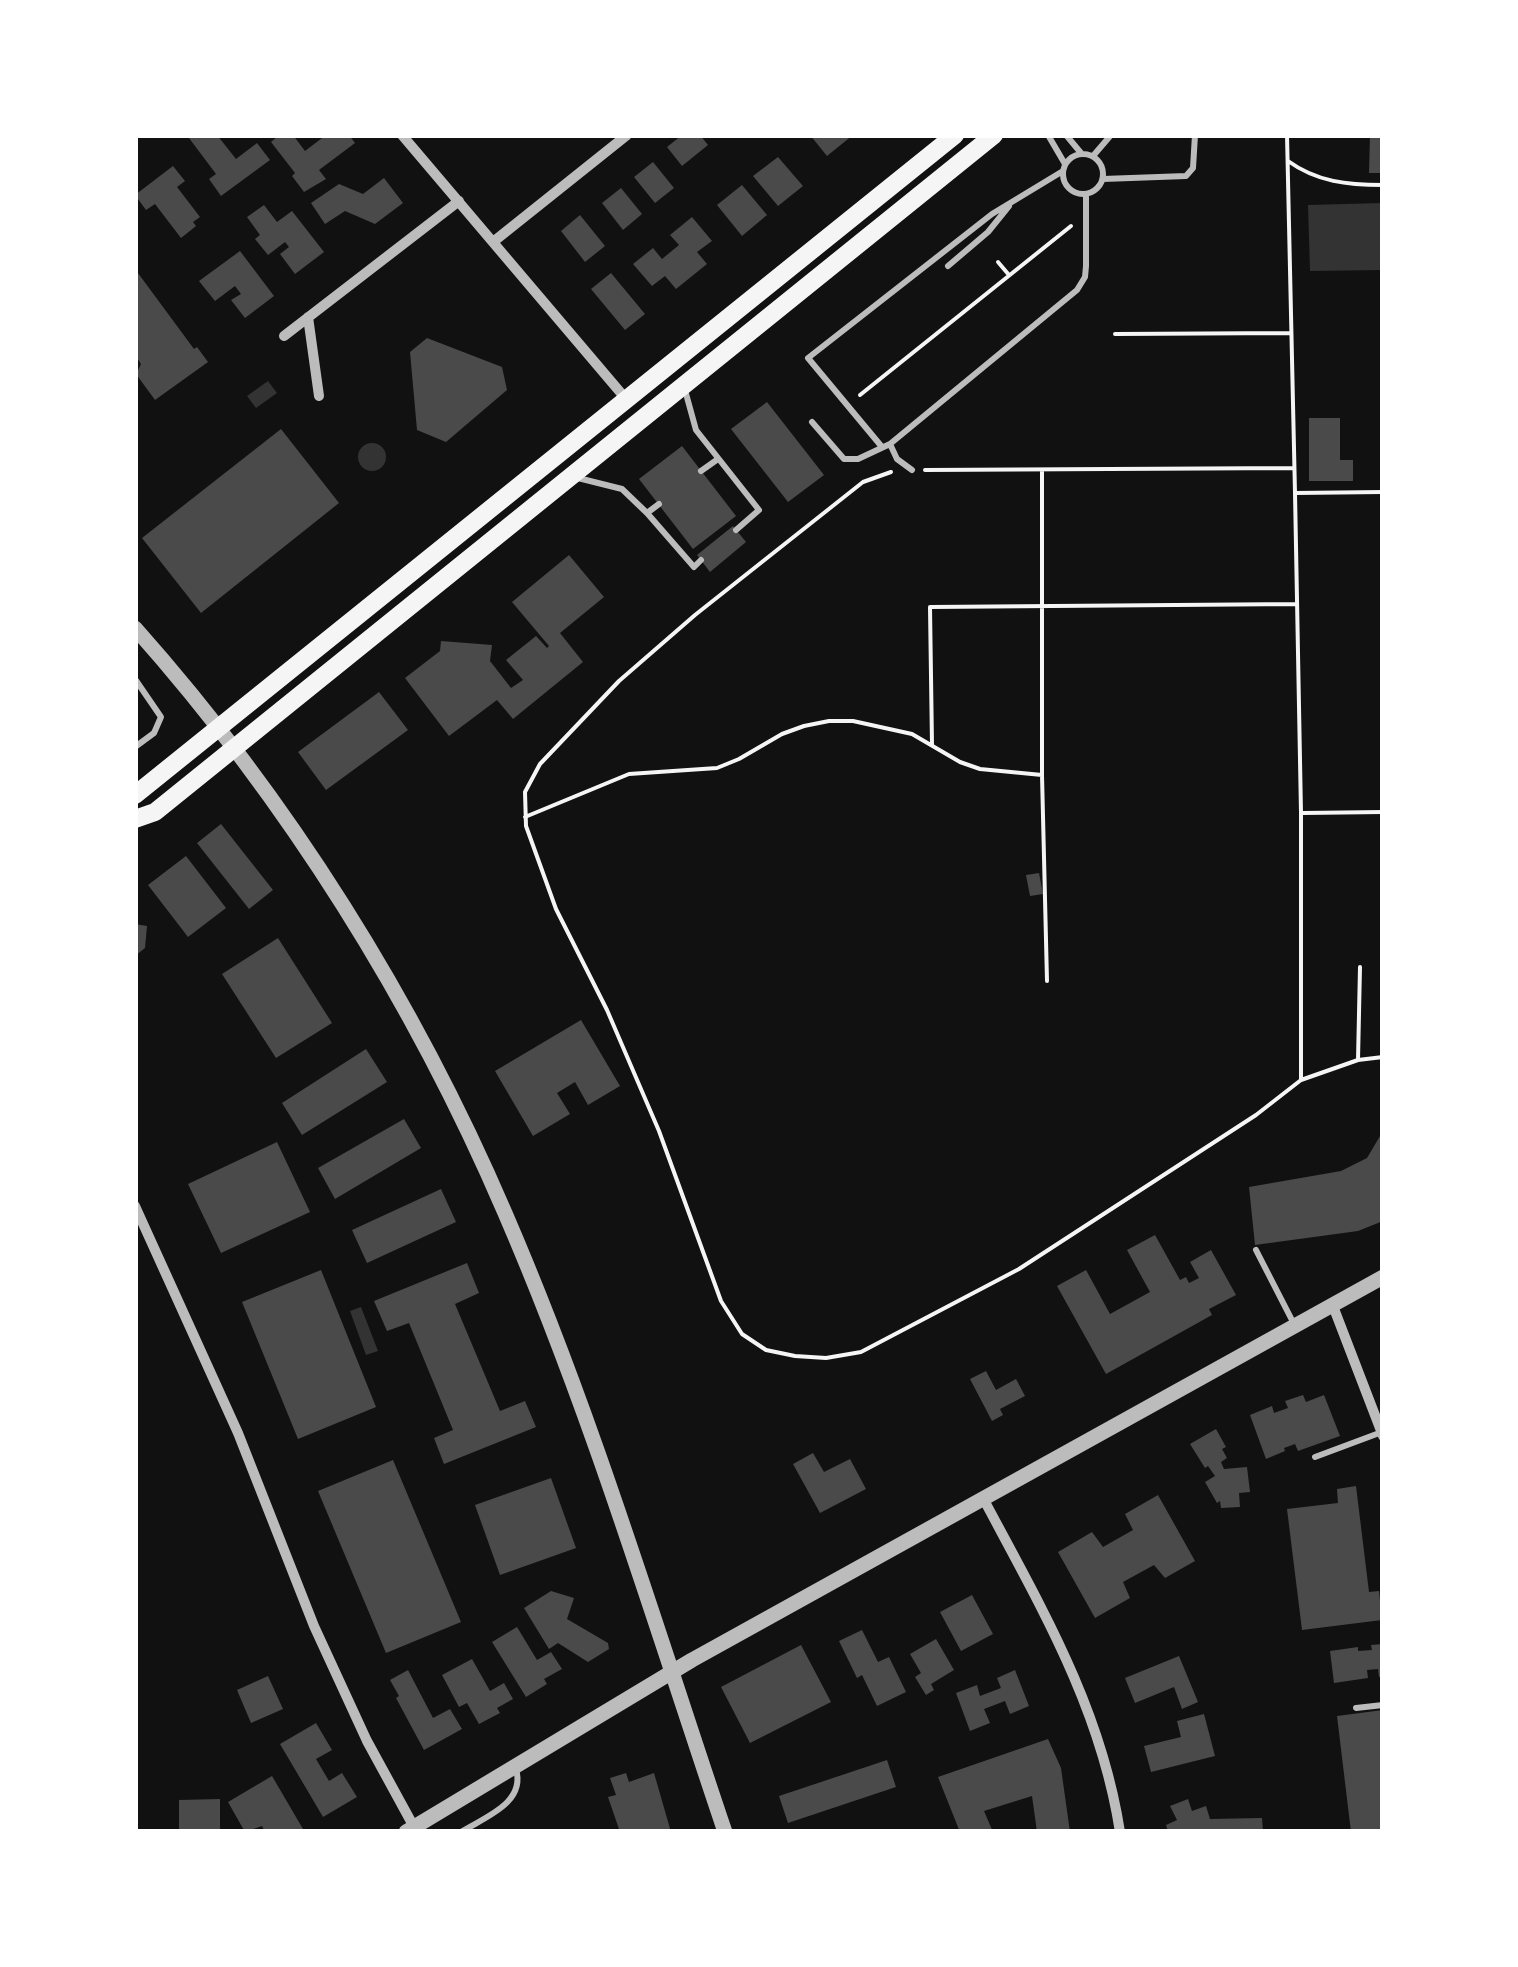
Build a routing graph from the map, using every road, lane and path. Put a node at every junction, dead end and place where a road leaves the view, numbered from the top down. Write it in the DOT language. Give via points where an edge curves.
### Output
graph roads {
  1 [pos="402,135"];
  2 [pos="628,135"];
  3 [pos="956,135"];
  4 [pos="994,135"];
  5 [pos="1048,135"];
  6 [pos="1066,135"];
  7 [pos="1111,135"];
  8 [pos="1195,135"];
  9 [pos="1287,135"];
  10 [pos="1081,154"];
  11 [pos="1094,156"];
  12 [pos="1287,161"];
  13 [pos="1064,168"];
  14 [pos="1103,179"];
  15 [pos="1383,185"];
  16 [pos="1086,194"];
  17 [pos="1013,201"];
  18 [pos="458,202"];
  19 [pos="1086,216"];
  20 [pos="493,242"];
  21 [pos="998,262"];
  22 [pos="948,266"];
  23 [pos="1009,275"];
  24 [pos="308,317"];
  25 [pos="1291,333"];
  26 [pos="1115,334"];
  27 [pos="284,336"];
  28 [pos="684,386"];
  29 [pos="319,396"];
  30 [pos="626,399"];
  31 [pos="846,406"];
  32 [pos="812,422"];
  33 [pos="886,446"];
  34 [pos="718,458"];
  35 [pos="1294,468"];
  36 [pos="912,470"];
  37 [pos="1042,470"];
  38 [pos="702,471"];
  39 [pos="572,477"];
  40 [pos="1383,492"];
  41 [pos="1294,493"];
  42 [pos="658,504"];
  43 [pos="647,512"];
  44 [pos="736,530"];
  45 [pos="701,560"];
  46 [pos="1297,604"];
  47 [pos="1042,606"];
  48 [pos="135,628"];
  49 [pos="135,679"];
  50 [pos="217,727"];
  51 [pos="932,745"];
  52 [pos="135,747"];
  53 [pos="234,748"];
  54 [pos="1042,775"];
  55 [pos="135,796"];
  56 [pos="1383,812"];
  57 [pos="1302,813"];
  58 [pos="525,817"];
  59 [pos="135,819"];
  60 [pos="1360,967"];
  61 [pos="1047,981"];
  62 [pos="1383,1057"];
  63 [pos="1358,1060"];
  64 [pos="1302,1080"];
  65 [pos="135,1206"];
  66 [pos="1256,1250"];
  67 [pos="1383,1277"];
  68 [pos="1333,1306"];
  69 [pos="1296,1327"];
  70 [pos="1382,1434"];
  71 [pos="1315,1457"];
  72 [pos="984,1498"];
  73 [pos="671,1672"];
  74 [pos="1383,1704"];
  75 [pos="1356,1708"];
  76 [pos="515,1766"];
  77 [pos="410,1830"];
  78 [pos="460,1832"];
  79 [pos="725,1832"];
  80 [pos="1120,1832"];
  1 -- 18 [label="street"];
  2 -- 20 [label="street"];
  3 -- 30 [label="main road"];
  4 -- 28 [label="main road"];
  5 -- 13 [label="lane"];
  6 -- 10 [label="lane"];
  7 -- 11 [label="lane"];
  8 -- 14 [label="lane" via="1193,168 1186,176"];
  9 -- 12 [label="path"];
  10 -- 11 [label="lane"];
  10 -- 13 [label="lane"];
  11 -- 14 [label="lane"];
  12 -- 15 [label="path" via="1323,180"];
  12 -- 25 [label="path"];
  13 -- 16 [label="lane" via="1070,189"];
  13 -- 17 [label="lane"];
  14 -- 16 [label="lane"];
  16 -- 19 [label="lane"];
  17 -- 22 [label="lane"];
  17 -- 31 [label="lane" via="808,358"];
  18 -- 20 [label="street"];
  18 -- 24 [label="street"];
  19 -- 23 [label="path"];
  19 -- 33 [label="lane" via="1082,286"];
  20 -- 30 [label="street"];
  21 -- 23 [label="path"];
  23 -- 31 [label="path"];
  24 -- 27 [label="street"];
  24 -- 29 [label="street"];
  25 -- 26 [label="path"];
  25 -- 35 [label="path"];
  28 -- 34 [label="lane" via="696,430"];
  28 -- 39 [label="main road"];
  30 -- 50 [label="main road"];
  31 -- 33 [label="lane"];
  32 -- 33 [label="lane" via="844,458"];
  33 -- 36 [label="lane"];
  34 -- 38 [label="lane"];
  34 -- 44 [label="lane" via="759,510"];
  35 -- 37 [label="path"];
  35 -- 41 [label="path"];
  36 -- 37 [label="path"];
  36 -- 58 [label="path" via="863,482 619,681 531,777"];
  37 -- 47 [label="path"];
  39 -- 43 [label="lane" via="622,490"];
  39 -- 53 [label="main road"];
  40 -- 41 [label="path"];
  41 -- 46 [label="path"];
  42 -- 43 [label="lane"];
  43 -- 45 [label="lane" via="694,566"];
  46 -- 47 [label="path"];
  46 -- 57 [label="path"];
  47 -- 51 [label="path" via="930,607"];
  47 -- 54 [label="path"];
  48 -- 50 [label="street"];
  49 -- 52 [label="lane" via="161,717 154,733"];
  50 -- 53 [label="street"];
  50 -- 55 [label="main road"];
  51 -- 54 [label="path" via="980,769"];
  51 -- 58 [label="path" via="882,726 816,724 718,768 629,774"];
  53 -- 59 [label="main road" via="155,812"];
  53 -- 73 [label="street" via="366,943 467,1131 563,1358"];
  54 -- 61 [label="path"];
  56 -- 57 [label="path"];
  57 -- 64 [label="path"];
  58 -- 64 [label="path" via="556,909 660,1131 721,1301 742,1334 766,1350 826,1358 862,1352 1019,1268"];
  60 -- 63 [label="path"];
  62 -- 63 [label="path"];
  63 -- 64 [label="path"];
  65 -- 77 [label="street" via="232,1417 314,1626"];
  66 -- 69 [label="lane"];
  67 -- 68 [label="street"];
  68 -- 69 [label="street"];
  68 -- 70 [label="street"];
  69 -- 72 [label="street"];
  70 -- 71 [label="lane"];
  72 -- 73 [label="street"];
  72 -- 80 [label="street" via="1070,1662 1107,1770"];
  73 -- 76 [label="street"];
  73 -- 79 [label="street"];
  74 -- 75 [label="lane"];
  76 -- 77 [label="street"];
  76 -- 78 [label="lane" via="513,1798"];
}
